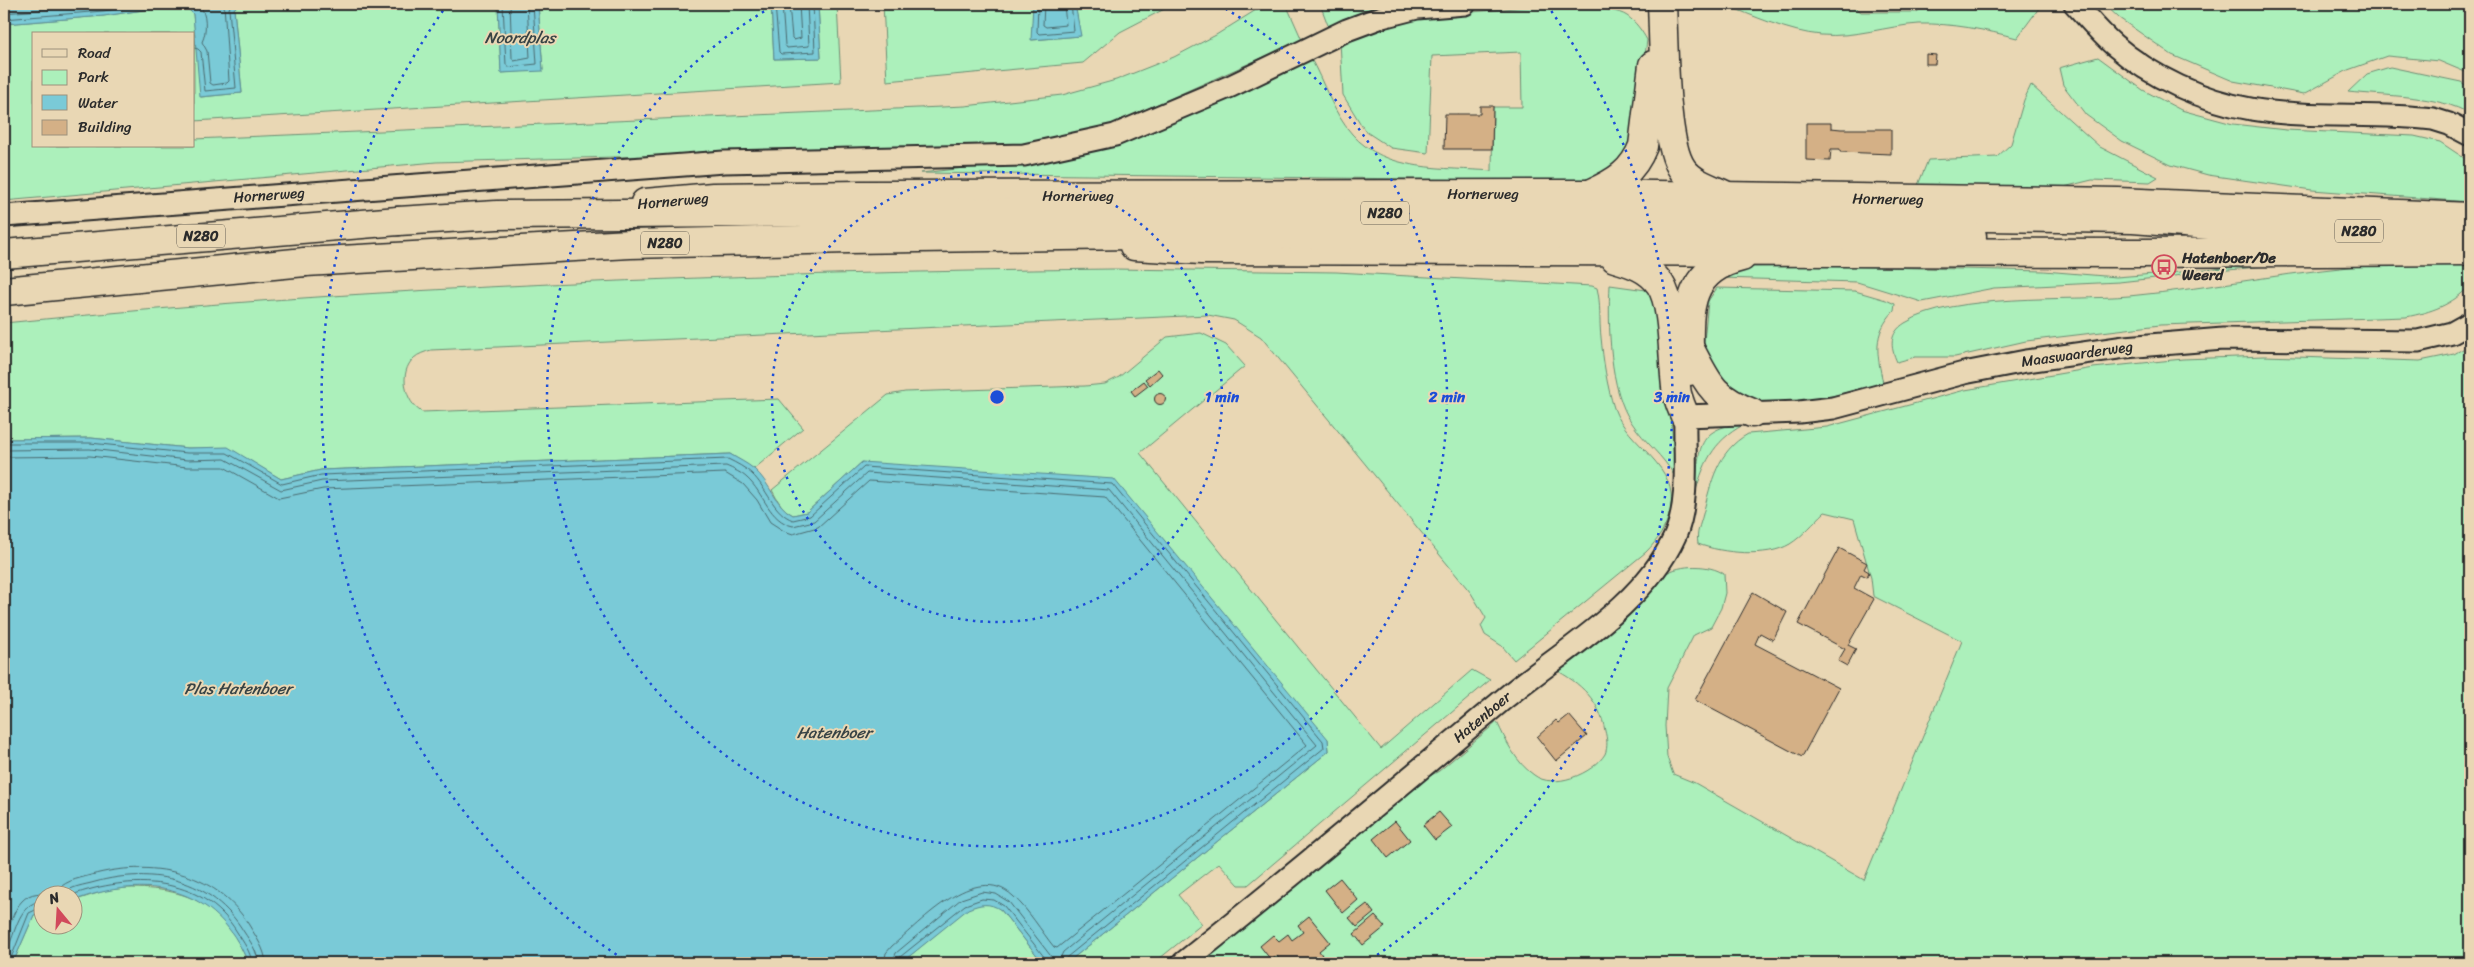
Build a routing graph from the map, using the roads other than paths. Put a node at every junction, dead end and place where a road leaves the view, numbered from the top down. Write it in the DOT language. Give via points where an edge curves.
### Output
graph roads {
  1 [pos="1465,4"];
  2 [pos="1662,4"];
  3 [pos="2075,4"];
  4 [pos="2470,135"];
  5 [pos="1590,194"];
  6 [pos="1728,196"];
  7 [pos="4,216"];
  8 [pos="497,216"];
  9 [pos="2273,230"];
  10 [pos="2454,230"];
  11 [pos="1026,238"];
  12 [pos="2470,251"];
  13 [pos="1591,252"];
  14 [pos="1761,253"];
  15 [pos="4,254"];
  16 [pos="4,291"];
  17 [pos="2470,323"];
  18 [pos="1690,349"];
  19 [pos="1752,413"];
  20 [pos="1685,416"];
  21 [pos="1183,963"];
  1 -- 7 [label="street, Hornerweg" via="1417,8 1382,17 1115,135 1024,155 724,162"];
  2 -- 5 [label="main road" via="1643,146 1638,158 1621,178"];
  2 -- 6 [label="main road" via="1672,147 1690,178"];
  3 -- 4 [label="street" via="2101,33 2131,58 2203,96 2272,112 2433,119"];
  5 -- 6 [label="main road, Hornerweg / N280"];
  5 -- 8 [label="main road, Hornerweg / N280" via="713,197"];
  6 -- 10 [label="main road, Hornerweg / N280" via="2118,202"];
  8 -- 9 [label="main road, Hornerweg / N280" via="859,212 1745,214 2133,219"];
  8 -- 15 [label="main road, Hornerweg / N280" via="398,221"];
  9 -- 10 [label="main road, Hornerweg / N280"];
  9 -- 11 [label="main road, Hornerweg / N280" via="2129,237 1204,234"];
  10 -- 12 [label="main road, Hornerweg / N280"];
  10 -- 14 [label="main road, Hornerweg / N280" via="2138,253"];
  11 -- 13 [label="main road, Hornerweg / N280" via="1201,250"];
  11 -- 16 [label="main road, Hornerweg / N280" via="630,244 304,262"];
  13 -- 14 [label="main road, Hornerweg / N280"];
  13 -- 20 [label="main road" via="1637,264 1661,285 1668,305 1677,395"];
  14 -- 18 [label="main road" via="1717,266 1698,284 1690,304"];
  17 -- 19 [label="street, Maaswaarderweg" via="2452,333 2418,341 2223,339 2125,347 1964,373 1833,408"];
  18 -- 19 [label="main road" via="1716,394 1729,404"];
  18 -- 20 [label="main road"];
  19 -- 20 [label="street, Maaswaarderweg"];
  20 -- 21 [label="street, Hatenboer" via="1683,511 1675,536 1645,581 1613,614 1519,686"];
}
